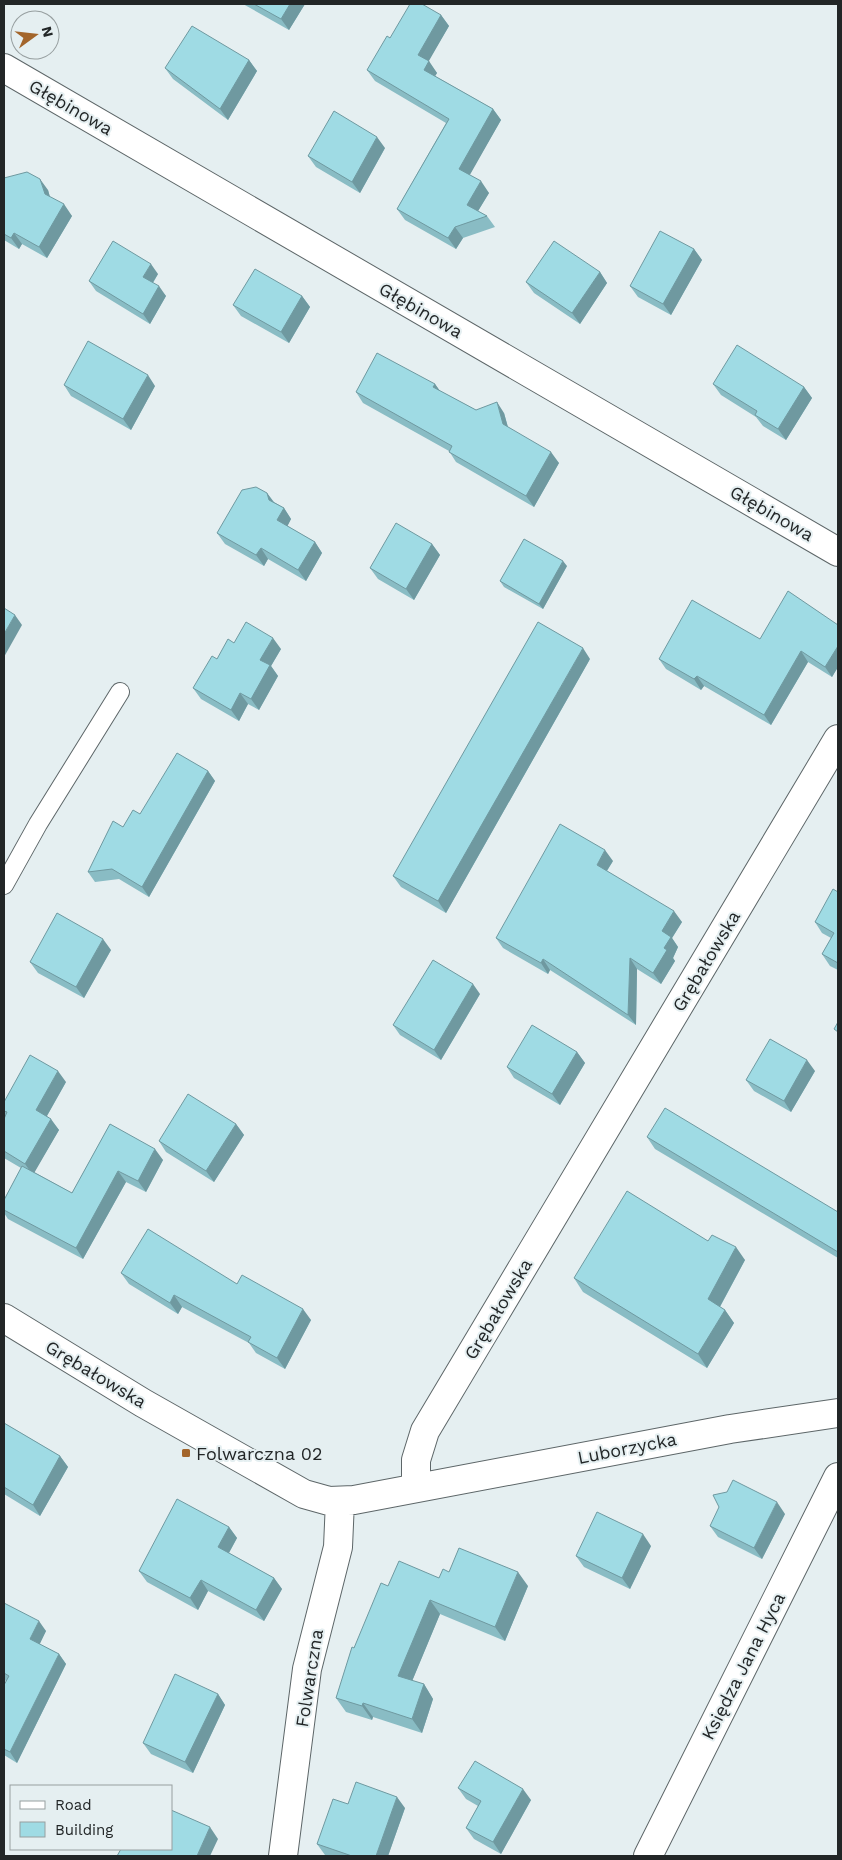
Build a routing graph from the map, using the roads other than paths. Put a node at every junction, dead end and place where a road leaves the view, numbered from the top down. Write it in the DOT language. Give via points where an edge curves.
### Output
graph roads {
  1 [pos="4,68"];
  2 [pos="838,552"];
  3 [pos="120,692"];
  4 [pos="838,739"];
  5 [pos="4,885"];
  6 [pos="4,1318"];
  7 [pos="838,1413"];
  8 [pos="838,1477"];
  9 [pos="416,1488"];
  10 [pos="340,1501"];
  11 [pos="283,1856"];
  12 [pos="648,1856"];
  1 -- 2 [label="street, Głębinowa"];
  3 -- 5 [label="lane"];
  4 -- 9 [label="street, Grębałowska" via="425,1431 416,1460"];
  6 -- 10 [label="street, Grębałowska" via="143,1403 304,1494"];
  7 -- 9 [label="street, Luborzycka" via="730,1429"];
  8 -- 12 [label="street, Księdza Jana Hyca"];
  9 -- 10 [label="street, Grębałowska"];
  10 -- 11 [label="street, Folwarczna" via="338,1547 307,1669"];
}
